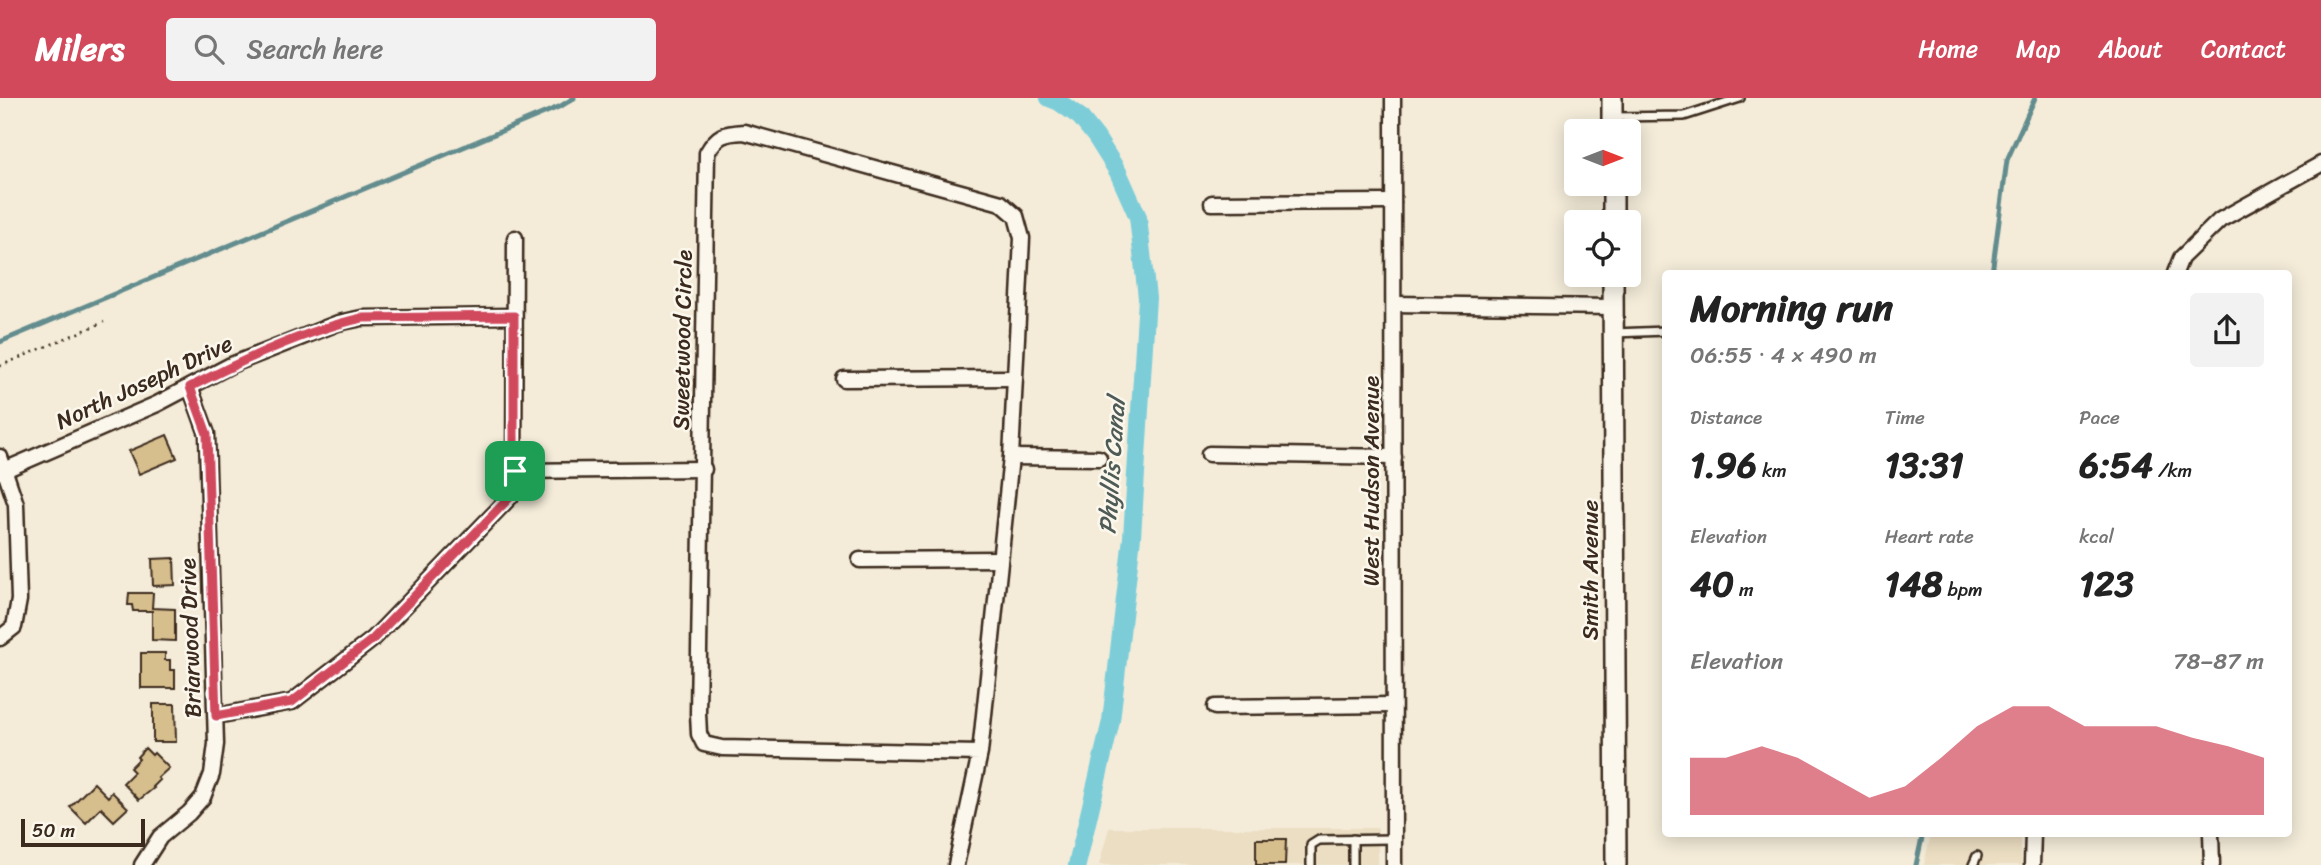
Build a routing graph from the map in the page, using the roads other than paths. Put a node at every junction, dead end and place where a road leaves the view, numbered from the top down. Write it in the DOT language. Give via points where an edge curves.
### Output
graph roads {
  1 [pos="1393,98"];
  2 [pos="1740,98"];
  3 [pos="1612,115"];
  4 [pos="2321,164"];
  5 [pos="1393,202"];
  6 [pos="1212,203"];
  7 [pos="515,238"];
  8 [pos="2176,270"];
  9 [pos="1613,287"];
  10 [pos="1394,304"];
  11 [pos="1613,307"];
  12 [pos="514,316"];
  13 [pos="1662,331"];
  14 [pos="1613,333"];
  15 [pos="1015,378"];
  16 [pos="844,379"];
  17 [pos="190,387"];
  18 [pos="1209,454"];
  19 [pos="1011,457"];
  20 [pos="1394,457"];
  21 [pos="1098,458"];
  22 [pos="2,466"];
  23 [pos="704,470"];
  24 [pos="515,471"];
  25 [pos="999,559"];
  26 [pos="860,560"];
  27 [pos="0,638"];
  28 [pos="1393,705"];
  29 [pos="1215,707"];
  30 [pos="216,716"];
  31 [pos="981,753"];
  32 [pos="2033,837"];
  33 [pos="2211,837"];
  34 [pos="1353,839"];
  35 [pos="1394,839"];
  36 [pos="1977,856"];
  37 [pos="142,865"];
  38 [pos="956,865"];
  39 [pos="1311,865"];
  40 [pos="1353,865"];
  41 [pos="1394,865"];
  42 [pos="1616,865"];
  43 [pos="1973,865"];
  44 [pos="2032,865"];
  45 [pos="2211,865"];
  1 -- 5 [label="street, West Hudson Avenue"];
  2 -- 3 [label="lane" via="1684,117"];
  4 -- 8 [label="street" via="2220,220 2181,258"];
  5 -- 6 [label="street"];
  5 -- 10 [label="street, West Hudson Avenue"];
  7 -- 12 [label="street"];
  9 -- 11 [label="street, Smith Avenue"];
  10 -- 11 [label="street"];
  10 -- 20 [label="street, West Hudson Avenue"];
  11 -- 14 [label="street, Smith Avenue"];
  12 -- 17 [label="street, North Joseph Drive" via="362,318 338,323"];
  12 -- 24 [label="street"];
  13 -- 14 [label="lane"];
  14 -- 42 [label="street, Smith Avenue"];
  15 -- 16 [label="street"];
  15 -- 19 [label="street, Sweetwood Circle"];
  15 -- 23 [label="street, Sweetwood Circle" via="1022,238 1016,216 1001,203 744,132 729,133 714,140 707,153"];
  17 -- 22 [label="street, North Joseph Drive"];
  17 -- 30 [label="street, Briarwood Drive" via="207,434"];
  18 -- 20 [label="street"];
  19 -- 21 [label="street"];
  19 -- 25 [label="street, Sweetwood Circle"];
  20 -- 28 [label="street, West Hudson Avenue"];
  22 -- 27 [label="street" via="16,504 19,600 14,626"];
  23 -- 24 [label="street"];
  23 -- 31 [label="street, Sweetwood Circle" via="698,713 704,744"];
  24 -- 30 [label="street" via="514,493 373,639 292,702"];
  25 -- 26 [label="street"];
  25 -- 31 [label="street, Sweetwood Circle"];
  28 -- 29 [label="street"];
  28 -- 35 [label="street, West Hudson Avenue"];
  30 -- 37 [label="street, Briarwood Drive" via="212,774 203,797 160,837"];
  31 -- 38 [label="street, Sweetwood Circle"];
  32 -- 44 [label="street"];
  33 -- 45 [label="street"];
  34 -- 35 [label="lane"];
  34 -- 39 [label="lane" via="1319,840 1311,845"];
  34 -- 40 [label="lane"];
  35 -- 41 [label="street, West Hudson Avenue"];
  36 -- 43 [label="lane"];
}
